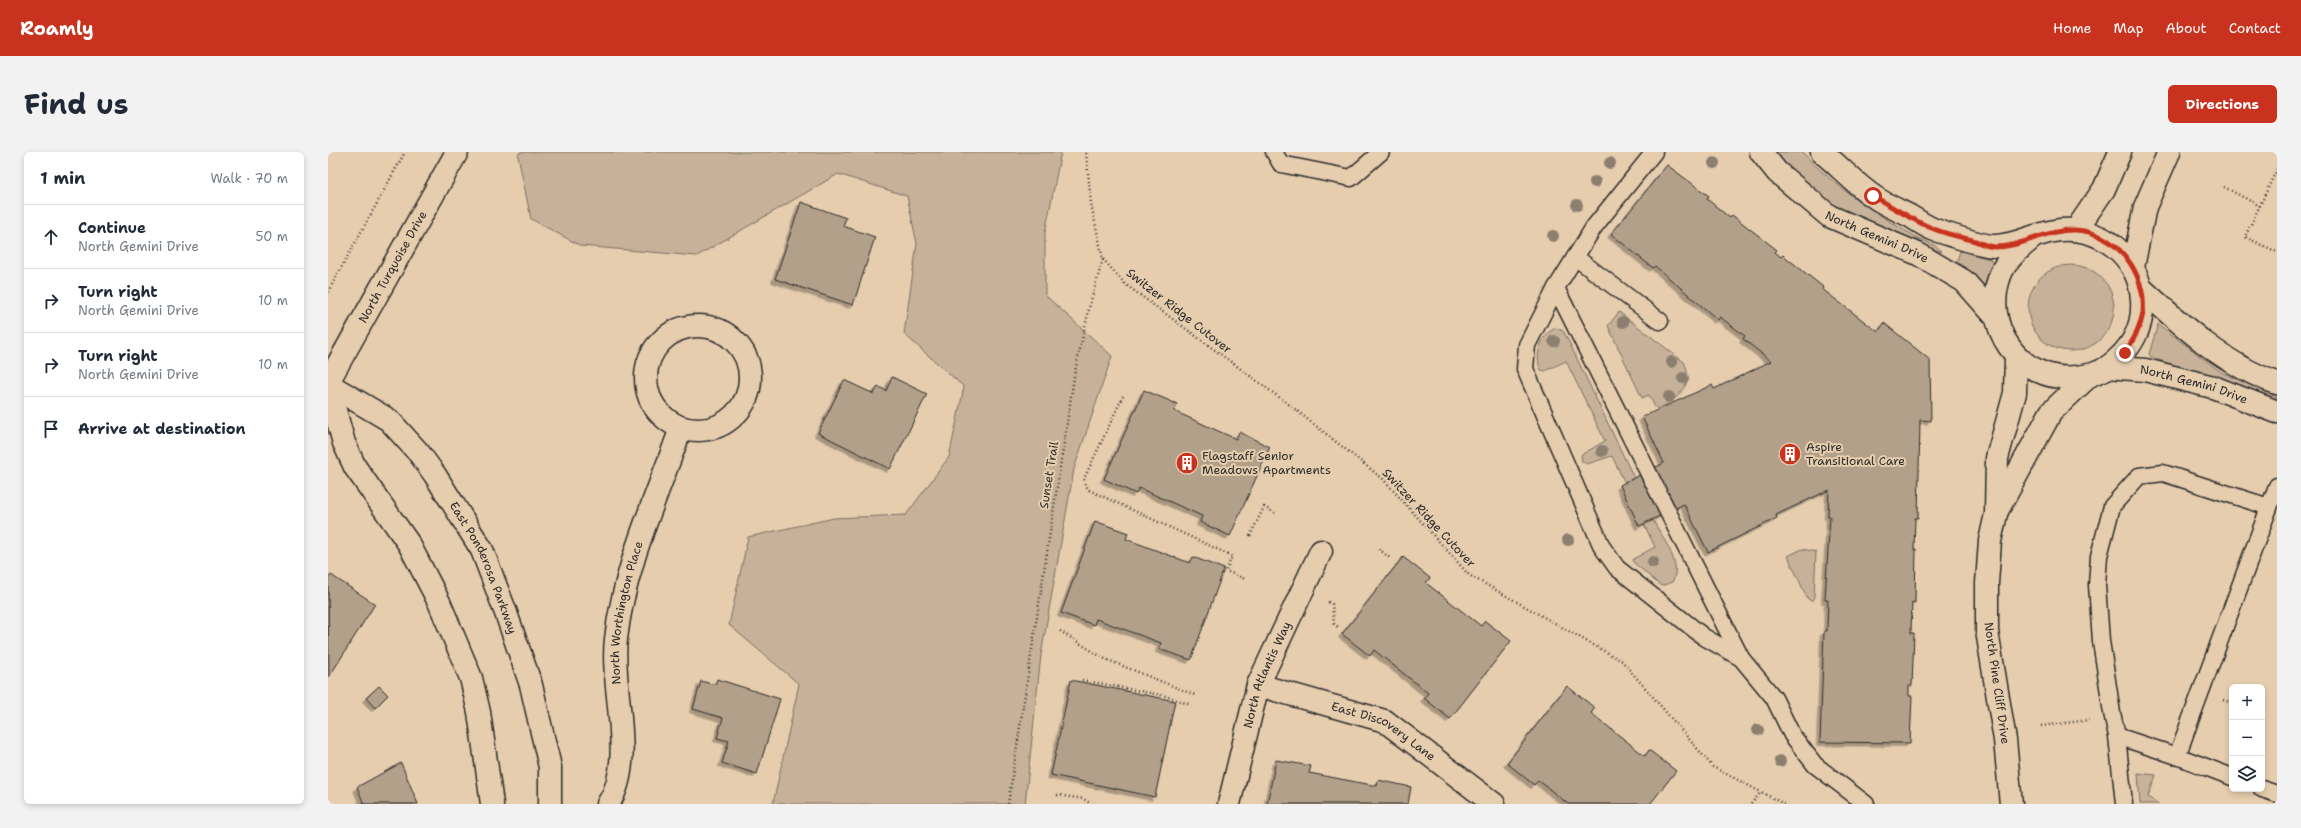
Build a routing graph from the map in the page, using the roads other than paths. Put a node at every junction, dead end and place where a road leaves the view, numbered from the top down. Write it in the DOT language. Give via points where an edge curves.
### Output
graph roads {
  1 [pos="457,152"];
  2 [pos="1274,152"];
  3 [pos="1381,152"];
  4 [pos="1654,152"];
  5 [pos="1761,152"];
  6 [pos="1822,152"];
  7 [pos="2120,152"];
  8 [pos="2169,152"];
  9 [pos="2076,230"];
  10 [pos="2031,239"];
  11 [pos="1576,257"];
  12 [pos="2133,267"];
  13 [pos="1556,288"];
  14 [pos="2142,289"];
  15 [pos="1995,316"];
  16 [pos="1660,321"];
  17 [pos="2016,356"];
  18 [pos="2098,372"];
  19 [pos="2277,383"];
  20 [pos="328,384"];
  21 [pos="2277,412"];
  22 [pos="681,428"];
  23 [pos="2277,486"];
  24 [pos="2269,507"];
  25 [pos="1996,514"];
  26 [pos="1321,551"];
  27 [pos="1741,658"];
  28 [pos="1258,685"];
  29 [pos="2117,736"];
  30 [pos="2177,756"];
  31 [pos="2229,776"];
  32 [pos="2265,789"];
  33 [pos="2277,794"];
  34 [pos="492,804"];
  35 [pos="550,804"];
  36 [pos="608,804"];
  37 [pos="1229,804"];
  38 [pos="1494,804"];
  39 [pos="1866,804"];
  40 [pos="2011,804"];
  41 [pos="2124,804"];
  1 -- 20 [label="street, North Turquoise Drive"];
  2 -- 3 [label="lane" via="1281,164 1350,178"];
  4 -- 11 [label="lane" via="1594,227"];
  5 -- 15 [label="street, North Gemini Drive" via="1777,172 1829,216 1918,254 1964,281"];
  6 -- 10 [label="street, North Gemini Drive" via="1873,196 1934,229 1995,247"];
  7 -- 9 [label="street" via="2104,189"];
  8 -- 12 [label="street" via="2145,207"];
  9 -- 10 [label="street, North Gemini Drive" via="2053,231"];
  9 -- 12 [label="street, North Gemini Drive" via="2099,236 2119,249"];
  10 -- 15 [label="street, North Gemini Drive" via="2014,253 2001,272 1995,294"];
  11 -- 13 [label="lane"];
  11 -- 16 [label="lane"];
  12 -- 14 [label="street, North Gemini Drive"];
  13 -- 27 [label="lane"];
  13 -- 27 [label="lane" via="1527,345 1525,369 1602,547 1617,568 1704,637"];
  14 -- 18 [label="street, North Gemini Drive" via="2143,312 2138,334 2125,353"];
  14 -- 19 [label="street, North Gemini Drive" via="2205,344 2247,370"];
  15 -- 17 [label="street, North Gemini Drive" via="1999,331"];
  17 -- 18 [label="street, North Gemini Drive" via="2032,369 2050,376 2069,378"];
  17 -- 25 [label="street, North Pine Cliff Drive" via="2015,393 1997,458"];
  18 -- 21 [label="street, North Gemini Drive" via="2145,370 2213,387"];
  18 -- 25 [label="street, North Pine Cliff Drive" via="2051,412"];
  20 -- 34 [label="street" via="344,443 355,467 409,544 439,602 471,678 479,712"];
  20 -- 35 [label="street, East Ponderosa Parkway" via="389,420 423,459 482,550 531,685 550,767"];
  22 -- 22 [label="street" via="702,430 721,425 738,412 748,395 751,374 745,355 732,338 715,328 694,325 674,330 658,343 648,361 645,381 650,401 663,417"];
  22 -- 36 [label="street, North Worthington Place" via="623,597 615,640 620,765 616,786"];
  23 -- 24 [label="lane"];
  24 -- 29 [label="lane" via="2163,473 2139,476 2112,506 2098,556 2097,585 2101,641"];
  24 -- 30 [label="lane"];
  25 -- 40 [label="street, North Pine Cliff Drive" via="1990,541 1987,631 2006,740 2012,791"];
  26 -- 28 [label="street, North Atlantis Way"];
  27 -- 39 [label="lane" via="1774,698 1792,735 1815,765"];
  28 -- 37 [label="street, North Atlantis Way"];
  28 -- 38 [label="street, East Discovery Lane" via="1385,721"];
  29 -- 30 [label="lane"];
  29 -- 41 [label="lane"];
  30 -- 31 [label="lane"];
  32 -- 33 [label="lane"];
}
